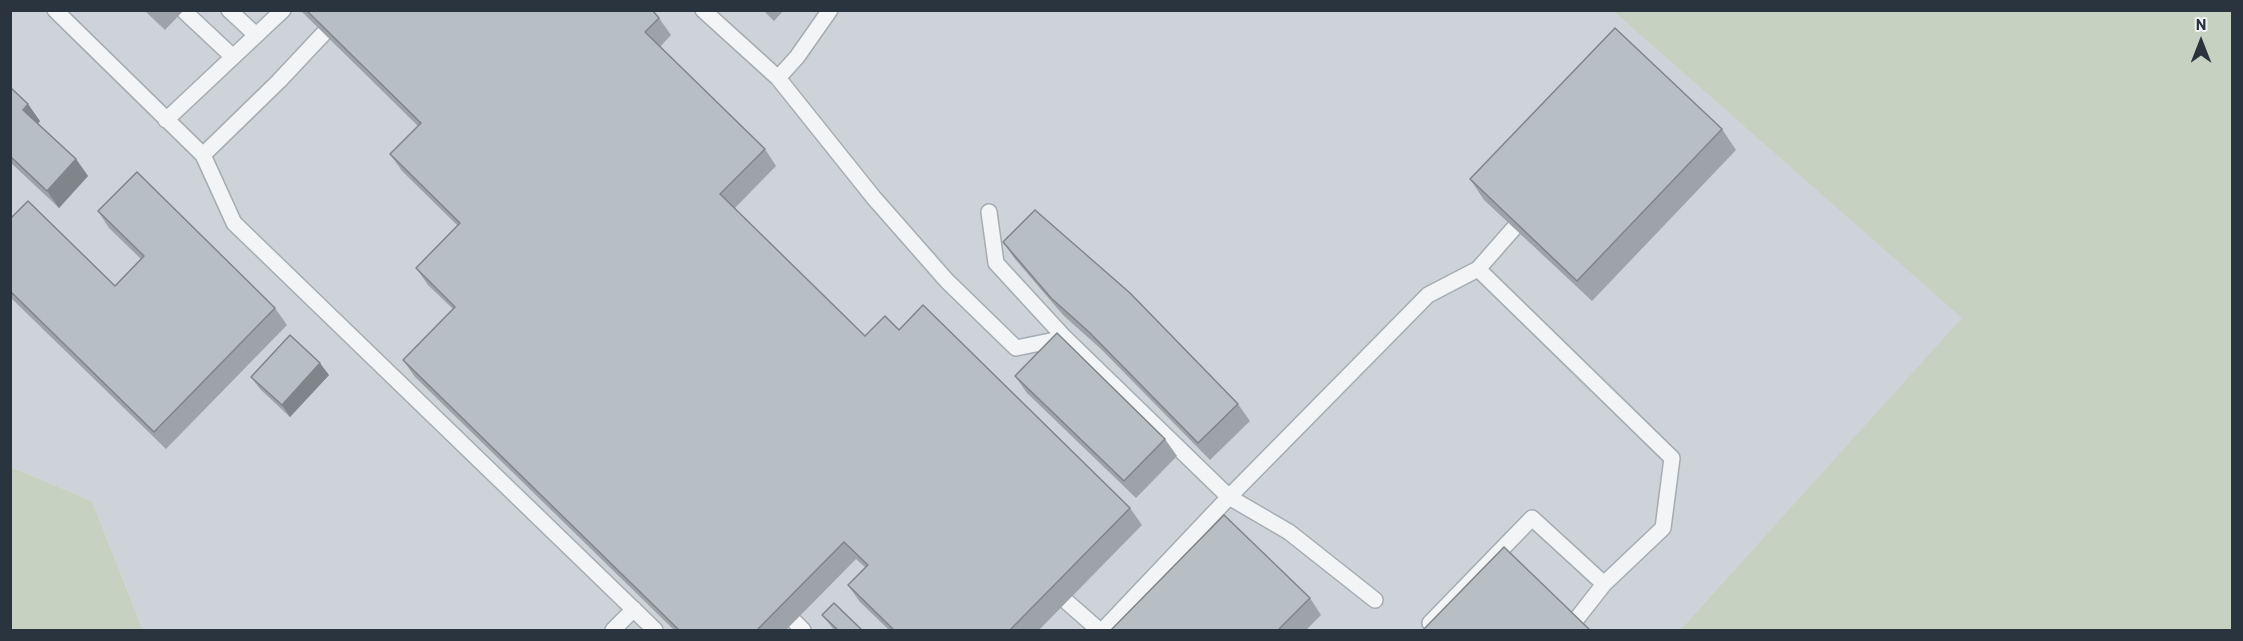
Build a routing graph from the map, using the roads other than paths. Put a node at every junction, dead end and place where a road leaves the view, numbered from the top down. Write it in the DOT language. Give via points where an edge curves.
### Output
graph roads {
  1 [pos="56,10"];
  2 [pos="229,10"];
  3 [pos="283,10"];
  4 [pos="703,10"];
  5 [pos="830,10"];
  6 [pos="184,11"];
  7 [pos="324,33"];
  8 [pos="256,34"];
  9 [pos="232,56"];
  10 [pos="778,78"];
  11 [pos="166,120"];
  12 [pos="202,155"];
  13 [pos="989,212"];
  14 [pos="1514,228"];
  15 [pos="1478,269"];
  16 [pos="1065,338"];
  17 [pos="1229,497"];
  18 [pos="1604,584"];
  19 [pos="1375,600"];
  20 [pos="1067,602"];
  21 [pos="634,609"];
  22 [pos="1575,621"];
  23 [pos="1430,623"];
  24 [pos="612,630"];
  25 [pos="655,630"];
  26 [pos="1101,630"];
  1 -- 11 [label="lane"];
  2 -- 8 [label="lane"];
  3 -- 8 [label="lane"];
  4 -- 10 [label="lane"];
  5 -- 10 [label="lane"];
  6 -- 9 [label="lane"];
  7 -- 12 [label="lane"];
  8 -- 9 [label="lane"];
  9 -- 11 [label="lane"];
  10 -- 16 [label="lane" via="947,281 1016,348"];
  11 -- 12 [label="lane"];
  12 -- 21 [label="lane" via="234,223"];
  13 -- 16 [label="lane" via="996,263"];
  14 -- 15 [label="lane"];
  15 -- 17 [label="lane" via="1428,295"];
  15 -- 18 [label="lane" via="1672,458 1663,528"];
  16 -- 17 [label="lane"];
  17 -- 19 [label="lane" via="1289,532"];
  17 -- 26 [label="lane"];
  18 -- 22 [label="lane"];
  18 -- 23 [label="lane" via="1532,518"];
  20 -- 26 [label="lane"];
  21 -- 24 [label="lane"];
  21 -- 25 [label="lane"];
}
